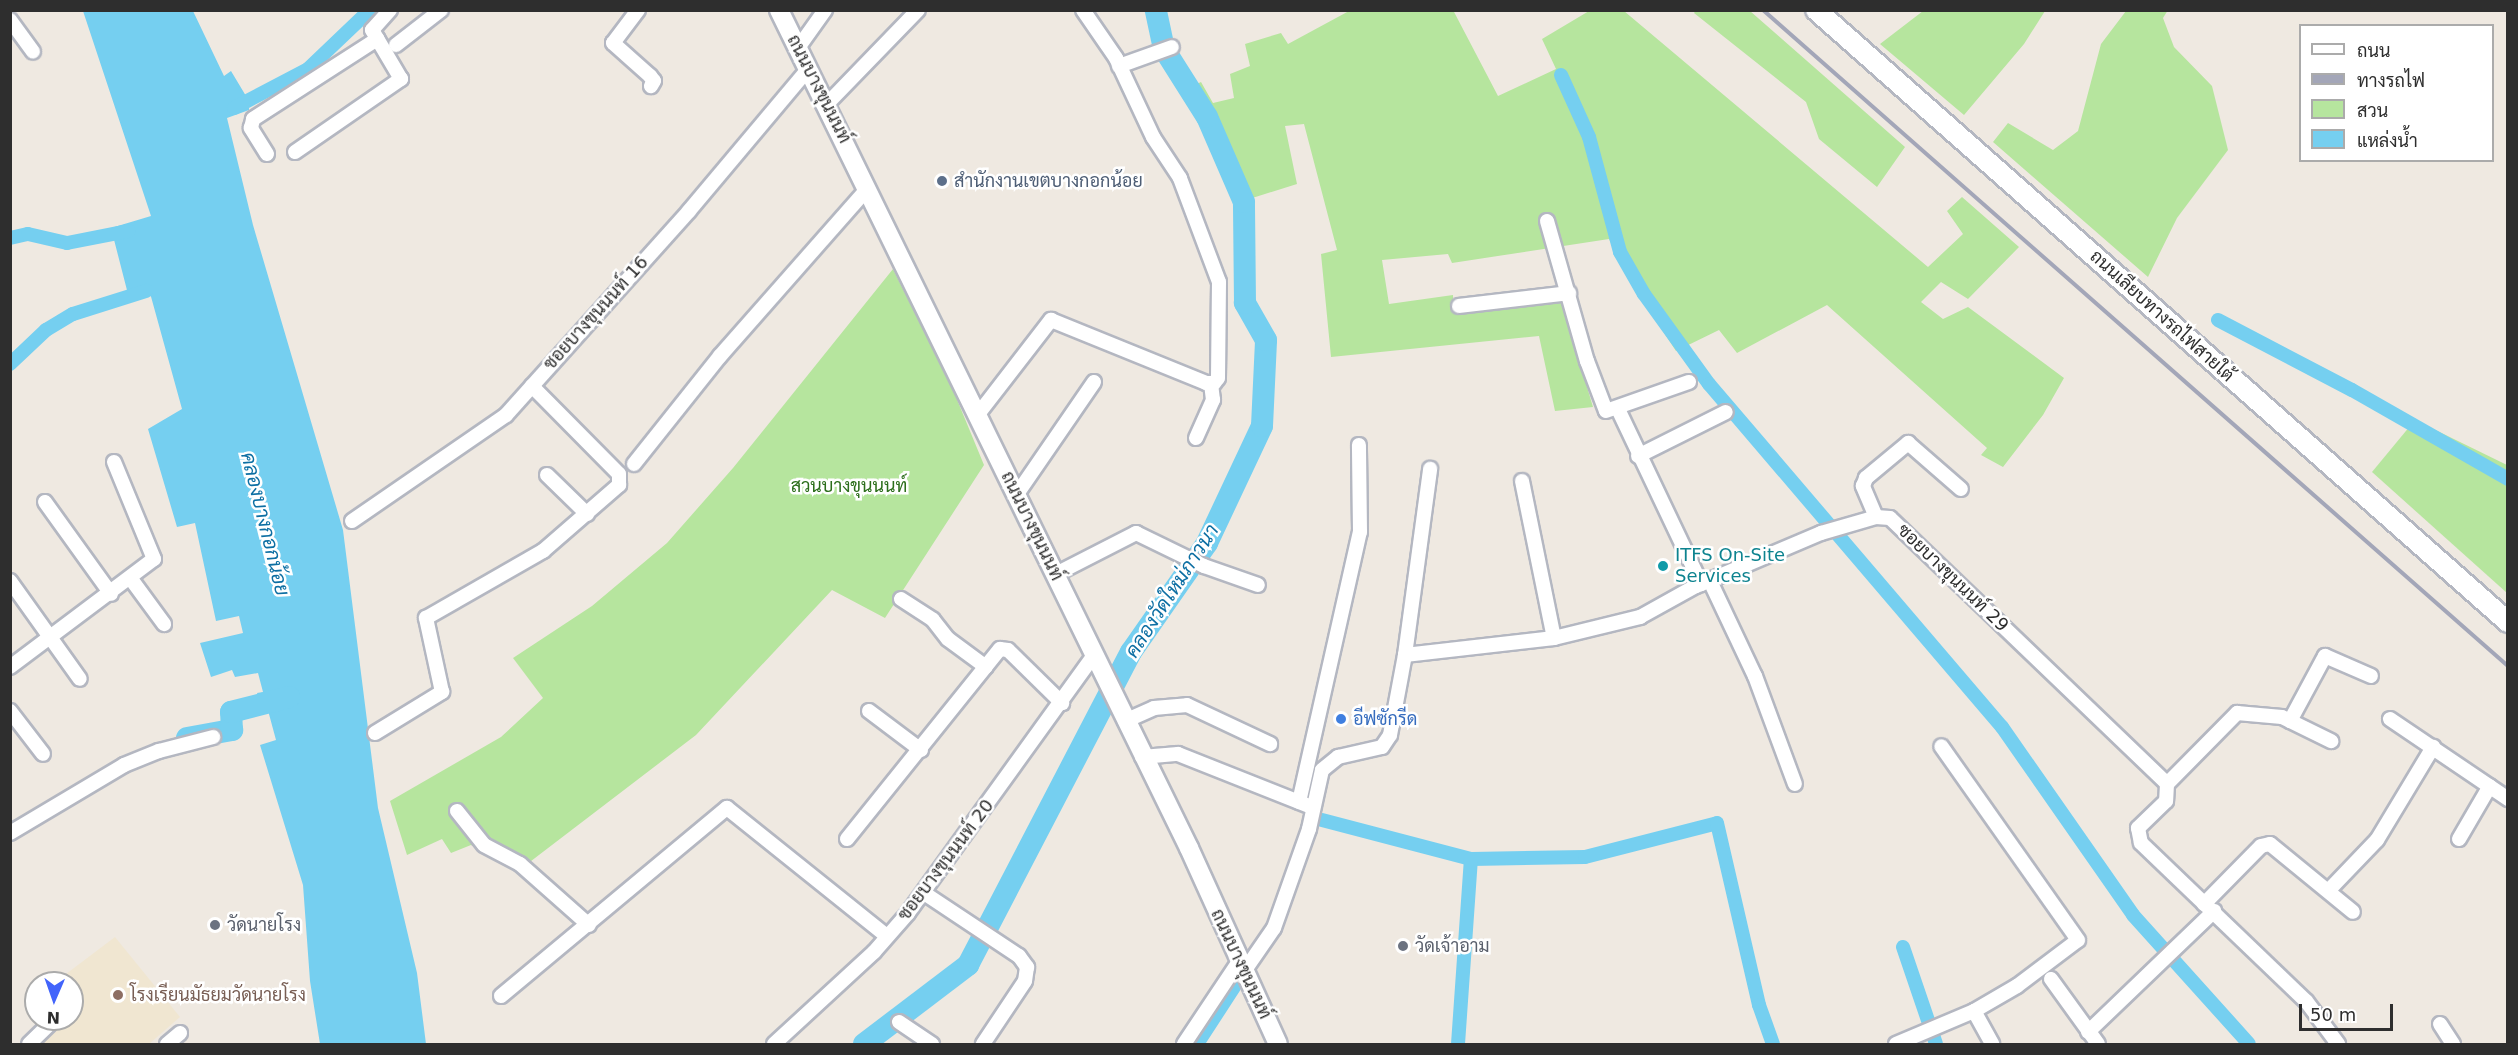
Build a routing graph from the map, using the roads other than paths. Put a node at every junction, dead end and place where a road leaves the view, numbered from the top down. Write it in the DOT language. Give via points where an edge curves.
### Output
graph roads {
  1 [pos="390,10"];
  2 [pos="441,10"];
  3 [pos="638,10"];
  4 [pos="779,10"];
  5 [pos="825,10"];
  6 [pos="918,10"];
  7 [pos="1083,10"];
  8 [pos="1816,10"];
  9 [pos="10,20"];
  10 [pos="377,39"];
  11 [pos="396,45"];
  12 [pos="1172,47"];
  13 [pos="798,48"];
  14 [pos="33,52"];
  15 [pos="1119,66"];
  16 [pos="808,69"];
  17 [pos="651,86"];
  18 [pos="826,105"];
  19 [pos="295,152"];
  20 [pos="267,154"];
  21 [pos="867,189"];
  22 [pos="1547,221"];
  23 [pos="1569,293"];
  24 [pos="1459,306"];
  25 [pos="1094,382"];
  26 [pos="1689,382"];
  27 [pos="1211,383"];
  28 [pos="532,386"];
  29 [pos="1612,410"];
  30 [pos="1726,412"];
  31 [pos="979,413"];
  32 [pos="1196,438"];
  33 [pos="1359,444"];
  34 [pos="1638,456"];
  35 [pos="114,462"];
  36 [pos="634,464"];
  37 [pos="1430,469"];
  38 [pos="547,475"];
  39 [pos="1522,481"];
  40 [pos="1961,489"];
  41 [pos="1017,494"];
  42 [pos="45,502"];
  43 [pos="587,514"];
  44 [pos="1876,517"];
  45 [pos="352,521"];
  46 [pos="1056,574"];
  47 [pos="131,579"];
  48 [pos="10,581"];
  49 [pos="1706,582"];
  50 [pos="1258,585"];
  51 [pos="111,594"];
  52 [pos="901,599"];
  53 [pos="2508,622"];
  54 [pos="164,624"];
  55 [pos="50,638"];
  56 [pos="1554,638"];
  57 [pos="1095,655"];
  58 [pos="1405,655"];
  59 [pos="10,667"];
  60 [pos="986,667"];
  61 [pos="2371,676"];
  62 [pos="80,679"];
  63 [pos="1062,703"];
  64 [pos="10,711"];
  65 [pos="869,711"];
  66 [pos="2390,719"];
  67 [pos="1125,721"];
  68 [pos="2290,721"];
  69 [pos="375,733"];
  70 [pos="213,737"];
  71 [pos="2331,741"];
  72 [pos="1270,744"];
  73 [pos="1941,746"];
  74 [pos="2433,747"];
  75 [pos="921,750"];
  76 [pos="43,754"];
  77 [pos="1142,757"];
  78 [pos="1795,784"];
  79 [pos="2167,784"];
  80 [pos="2490,786"];
  81 [pos="2508,799"];
  82 [pos="1299,802"];
  83 [pos="457,811"];
  84 [pos="1314,811"];
  85 [pos="10,833"];
  86 [pos="2459,839"];
  87 [pos="847,840"];
  88 [pos="2329,890"];
  89 [pos="924,893"];
  90 [pos="2209,907"];
  91 [pos="2353,912"];
  92 [pos="589,925"];
  93 [pos="887,936"];
  94 [pos="1242,965"];
  95 [pos="2051,979"];
  96 [pos="501,996"];
  97 [pos="1974,1011"];
  98 [pos="899,1022"];
  99 [pos="2440,1024"];
  100 [pos="43,1031"];
  101 [pos="2088,1032"];
  102 [pos="180,1033"];
  103 [pos="29,1044"];
  104 [pos="167,1044"];
  105 [pos="774,1044"];
  106 [pos="932,1044"];
  107 [pos="983,1044"];
  108 [pos="1184,1044"];
  109 [pos="1278,1044"];
  110 [pos="1896,1044"];
  111 [pos="1992,1044"];
  112 [pos="2098,1044"];
  113 [pos="2338,1044"];
  114 [pos="2453,1044"];
  1 -- 10 [label="street" via="373,27"];
  2 -- 11 [label="street"];
  3 -- 17 [label="street" via="613,43 650,75 654,81"];
  4 -- 13 [label="street, ถนนบางขุนนนท์"];
  5 -- 13 [label="street"];
  6 -- 18 [label="street"];
  7 -- 15 [label="street"];
  8 -- 53 [label="main road, ถนนเลียบทางรถไฟสายใต้"];
  9 -- 14 [label="street"];
  10 -- 19 [label="street" via="401,79"];
  10 -- 20 [label="street" via="253,119 251,128"];
  12 -- 15 [label="street"];
  13 -- 16 [label="street, ถนนบางขุนนนท์"];
  15 -- 27 [label="street" via="1153,137 1180,178 1219,282 1218,378"];
  16 -- 18 [label="street, ถนนบางขุนนนท์"];
  16 -- 28 [label="street, ซอยบางขุนนนท์ 16" via="689,211"];
  18 -- 21 [label="street, ถนนบางขุนนนท์"];
  21 -- 31 [label="street, ถนนบางขุนนนท์"];
  21 -- 36 [label="street" via="720,356"];
  22 -- 23 [label="street"];
  23 -- 24 [label="street"];
  23 -- 29 [label="street" via="1587,362"];
  25 -- 41 [label="street"];
  26 -- 29 [label="street"];
  27 -- 31 [label="street" via="1051,320"];
  27 -- 32 [label="street" via="1212,400"];
  28 -- 43 [label="street" via="619,474 616,490"];
  28 -- 45 [label="street, ซอยบางขุนนนท์ 16" via="485,432"];
  29 -- 34 [label="street"];
  30 -- 34 [label="street"];
  31 -- 41 [label="street, ถนนบางขุนนนท์"];
  33 -- 82 [label="street" via="1360,532"];
  34 -- 49 [label="street"];
  35 -- 47 [label="street" via="154,559"];
  37 -- 58 [label="street"];
  38 -- 43 [label="street"];
  39 -- 56 [label="street"];
  40 -- 44 [label="street" via="1908,443 1866,478 1863,486"];
  41 -- 46 [label="street, ถนนบางขุนนนท์"];
  42 -- 51 [label="street"];
  43 -- 69 [label="street" via="543,551 426,618 442,692"];
  44 -- 49 [label="street, ซอยบางขุนนนท์ 29" via="1821,532"];
  44 -- 79 [label="street, ซอยบางขุนนนท์ 29" via="1890,518"];
  46 -- 50 [label="street" via="1136,532 1204,566"];
  46 -- 57 [label="street, ถนนบางขุนนนท์"];
  47 -- 51 [label="street"];
  47 -- 54 [label="street"];
  48 -- 55 [label="street"];
  49 -- 56 [label="street, ซอยบางขุนนนท์ 29" via="1640,617"];
  49 -- 78 [label="street" via="1755,676"];
  51 -- 55 [label="street"];
  52 -- 60 [label="street" via="933,620 948,639"];
  55 -- 59 [label="street"];
  55 -- 62 [label="street"];
  56 -- 58 [label="street, ซอยบางขุนนนท์ 29"];
  57 -- 63 [label="street, ซอยบางขุนนนท์ 20"];
  57 -- 67 [label="street, ถนนบางขุนนนท์"];
  58 -- 84 [label="street" via="1386,743 1329,761 1322,770"];
  60 -- 63 [label="street" via="1000,649 1008,650"];
  60 -- 75 [label="street"];
  61 -- 68 [label="street" via="2325,656"];
  63 -- 89 [label="street, ซอยบางขุนนนท์ 20"];
  64 -- 76 [label="street"];
  65 -- 75 [label="street"];
  66 -- 74 [label="street"];
  67 -- 72 [label="street" via="1154,708 1187,705"];
  67 -- 77 [label="street, ถนนบางขุนนนท์"];
  68 -- 71 [label="street"];
  68 -- 79 [label="street" via="2237,713"];
  70 -- 85 [label="street" via="124,765"];
  73 -- 97 [label="street" via="2078,940 2074,947 2017,986"];
  74 -- 80 [label="street"];
  74 -- 88 [label="street" via="2377,840"];
  75 -- 87 [label="street"];
  77 -- 82 [label="street" via="1178,754"];
  77 -- 94 [label="street, ถนนบางขุนนนท์"];
  79 -- 90 [label="street" via="2168,797 2138,828 2139,838"];
  80 -- 81 [label="street"];
  80 -- 86 [label="street"];
  82 -- 84 [label="street"];
  83 -- 92 [label="street" via="484,846 520,864"];
  84 -- 94 [label="street" via="1274,928"];
  88 -- 90 [label="street" via="2270,844 2261,846"];
  88 -- 91 [label="street"];
  89 -- 93 [label="street, ซอยบางขุนนนท์ 20"];
  89 -- 107 [label="street" via="1019,956 1027,967 1025,981"];
  90 -- 101 [label="street"];
  90 -- 113 [label="street" via="2306,1001"];
  92 -- 93 [label="street" via="727,808"];
  92 -- 96 [label="street"];
  93 -- 105 [label="street, ซอยบางขุนนนท์ 20"];
  94 -- 108 [label="street"];
  94 -- 109 [label="street, ถนนบางขุนนนท์"];
  95 -- 101 [label="street"];
  97 -- 110 [label="street"];
  97 -- 111 [label="street"];
  98 -- 106 [label="street"];
  99 -- 114 [label="street"];
  100 -- 103 [label="street"];
  101 -- 112 [label="street"];
  102 -- 104 [label="street"];
}
